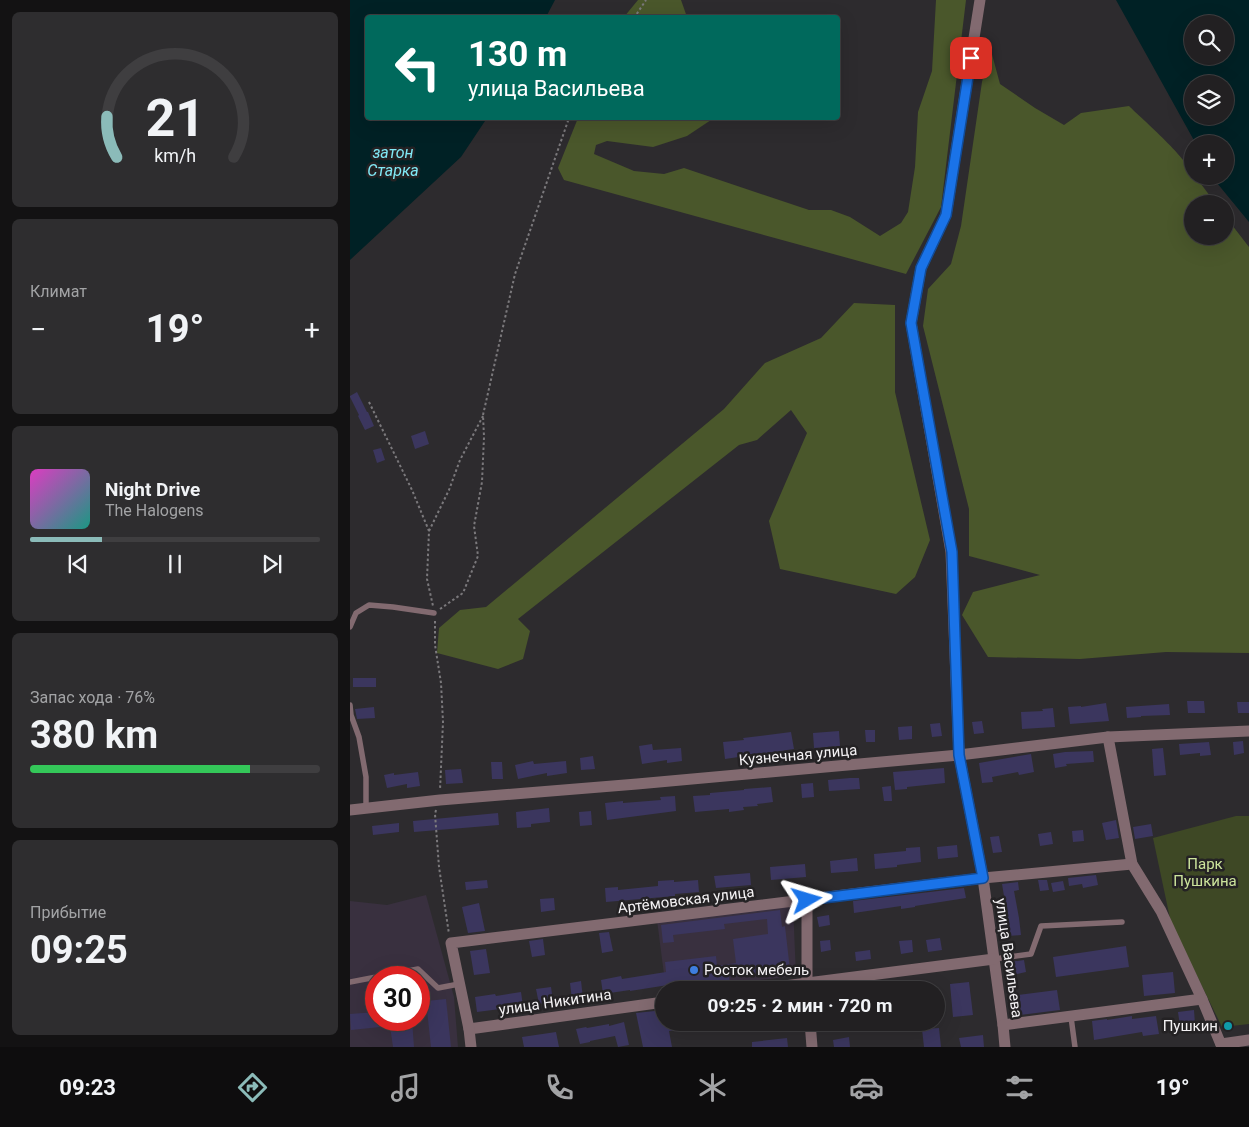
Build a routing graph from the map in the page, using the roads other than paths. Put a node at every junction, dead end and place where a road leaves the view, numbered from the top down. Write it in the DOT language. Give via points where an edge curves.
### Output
graph roads {
  1 [pos="980,0"];
  2 [pos="434,613"];
  3 [pos="350,626"];
  4 [pos="350,705"];
  5 [pos="1249,731"];
  6 [pos="1108,737"];
  7 [pos="959,755"];
  8 [pos="366,808"];
  9 [pos="350,810"];
  10 [pos="1132,864"];
  11 [pos="983,878"];
  12 [pos="807,900"];
  13 [pos="1122,922"];
  14 [pos="994,959"];
  15 [pos="807,981"];
  16 [pos="842,981"];
  17 [pos="350,982"];
  18 [pos="459,984"];
  19 [pos="1202,1000"];
  20 [pos="655,1003"];
  21 [pos="1071,1017"];
  22 [pos="1003,1025"];
  23 [pos="469,1029"];
  24 [pos="811,1031"];
  25 [pos="1249,1040"];
  26 [pos="1221,1046"];
  27 [pos="471,1047"];
  28 [pos="812,1047"];
  29 [pos="1005,1047"];
  30 [pos="1075,1047"];
  1 -- 7 [label="street, улица Васильева" via="946,215 921,268 911,323 952,552"];
  2 -- 3 [label="lane" via="369,606 356,613"];
  4 -- 8 [label="lane" via="360,738 366,777"];
  5 -- 6 [label="street, Кузнечная улица"];
  6 -- 7 [label="street, Кузнечная улица"];
  6 -- 10 [label="street"];
  7 -- 8 [label="street, Кузнечная улица"];
  7 -- 11 [label="street, улица Васильева"];
  8 -- 9 [label="street, Кузнечная улица"];
  10 -- 11 [label="street, Артёмовская улица"];
  10 -- 19 [label="street" via="1161,911"];
  11 -- 12 [label="street, Артёмовская улица"];
  11 -- 14 [label="street, улица Васильева"];
  12 -- 15 [label="street"];
  12 -- 18 [label="street, Артёмовская улица" via="451,943"];
  13 -- 14 [label="lane" via="1041,926 1031,954"];
  14 -- 16 [label="street"];
  14 -- 22 [label="street, улица Васильева"];
  17 -- 18 [label="lane" via="418,969 438,988"];
  18 -- 23 [label="street"];
  19 -- 21 [label="street"];
  19 -- 26 [label="street"];
  20 -- 23 [label="street, улица Никитина"];
  21 -- 22 [label="street"];
  21 -- 30 [label="lane"];
  22 -- 29 [label="street, улица Васильева"];
  23 -- 27 [label="street"];
  24 -- 28 [label="street"];
  25 -- 26 [label="street"];
}
